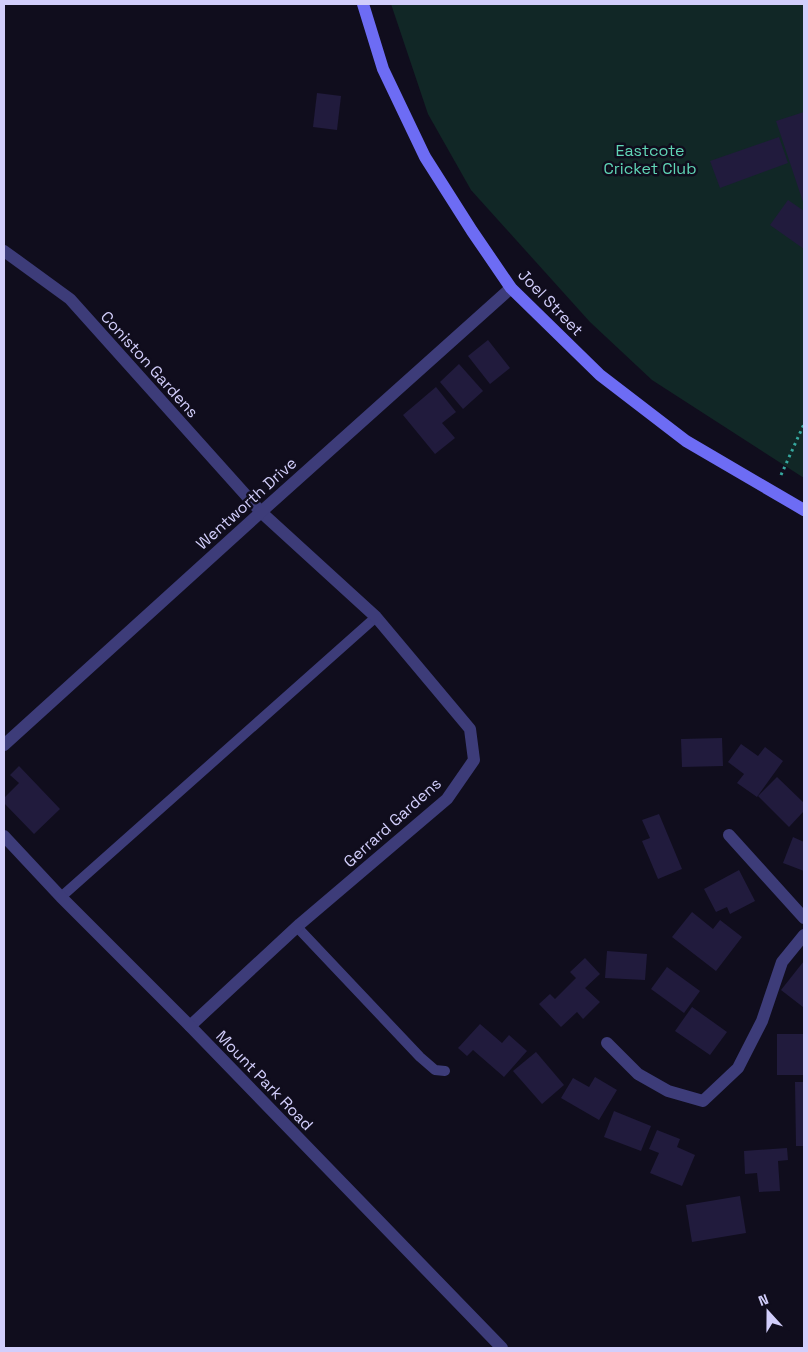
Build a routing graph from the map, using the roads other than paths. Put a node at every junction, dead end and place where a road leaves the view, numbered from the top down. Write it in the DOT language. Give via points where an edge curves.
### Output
graph roads {
  1 [pos="364,4"];
  2 [pos="4,251"];
  3 [pos="512,288"];
  4 [pos="804,510"];
  5 [pos="260,512"];
  6 [pos="376,617"];
  7 [pos="4,745"];
  8 [pos="729,835"];
  9 [pos="4,836"];
  10 [pos="61,897"];
  11 [pos="804,918"];
  12 [pos="297,927"];
  13 [pos="804,935"];
  14 [pos="190,1026"];
  15 [pos="607,1043"];
  16 [pos="445,1071"];
  17 [pos="502,1348"];
  1 -- 3 [label="main road, Joel Street" via="383,69 425,158"];
  2 -- 5 [label="street, Coniston Gardens" via="70,299"];
  3 -- 4 [label="main road, Joel Street" via="600,374 686,441"];
  3 -- 5 [label="street, Wentworth Drive"];
  5 -- 6 [label="street, Gerrard Gardens"];
  5 -- 7 [label="street, Wentworth Drive"];
  6 -- 10 [label="lane"];
  6 -- 12 [label="street, Gerrard Gardens" via="470,729 474,760 447,799"];
  8 -- 11 [label="street"];
  9 -- 10 [label="street, Mount Park Road"];
  10 -- 14 [label="street, Mount Park Road"];
  12 -- 14 [label="street, Gerrard Gardens"];
  12 -- 16 [label="lane" via="420,1057 435,1070"];
  13 -- 15 [label="street" via="782,962 762,1021 738,1068 703,1101 668,1091 638,1074"];
  14 -- 17 [label="street, Mount Park Road"];
}
